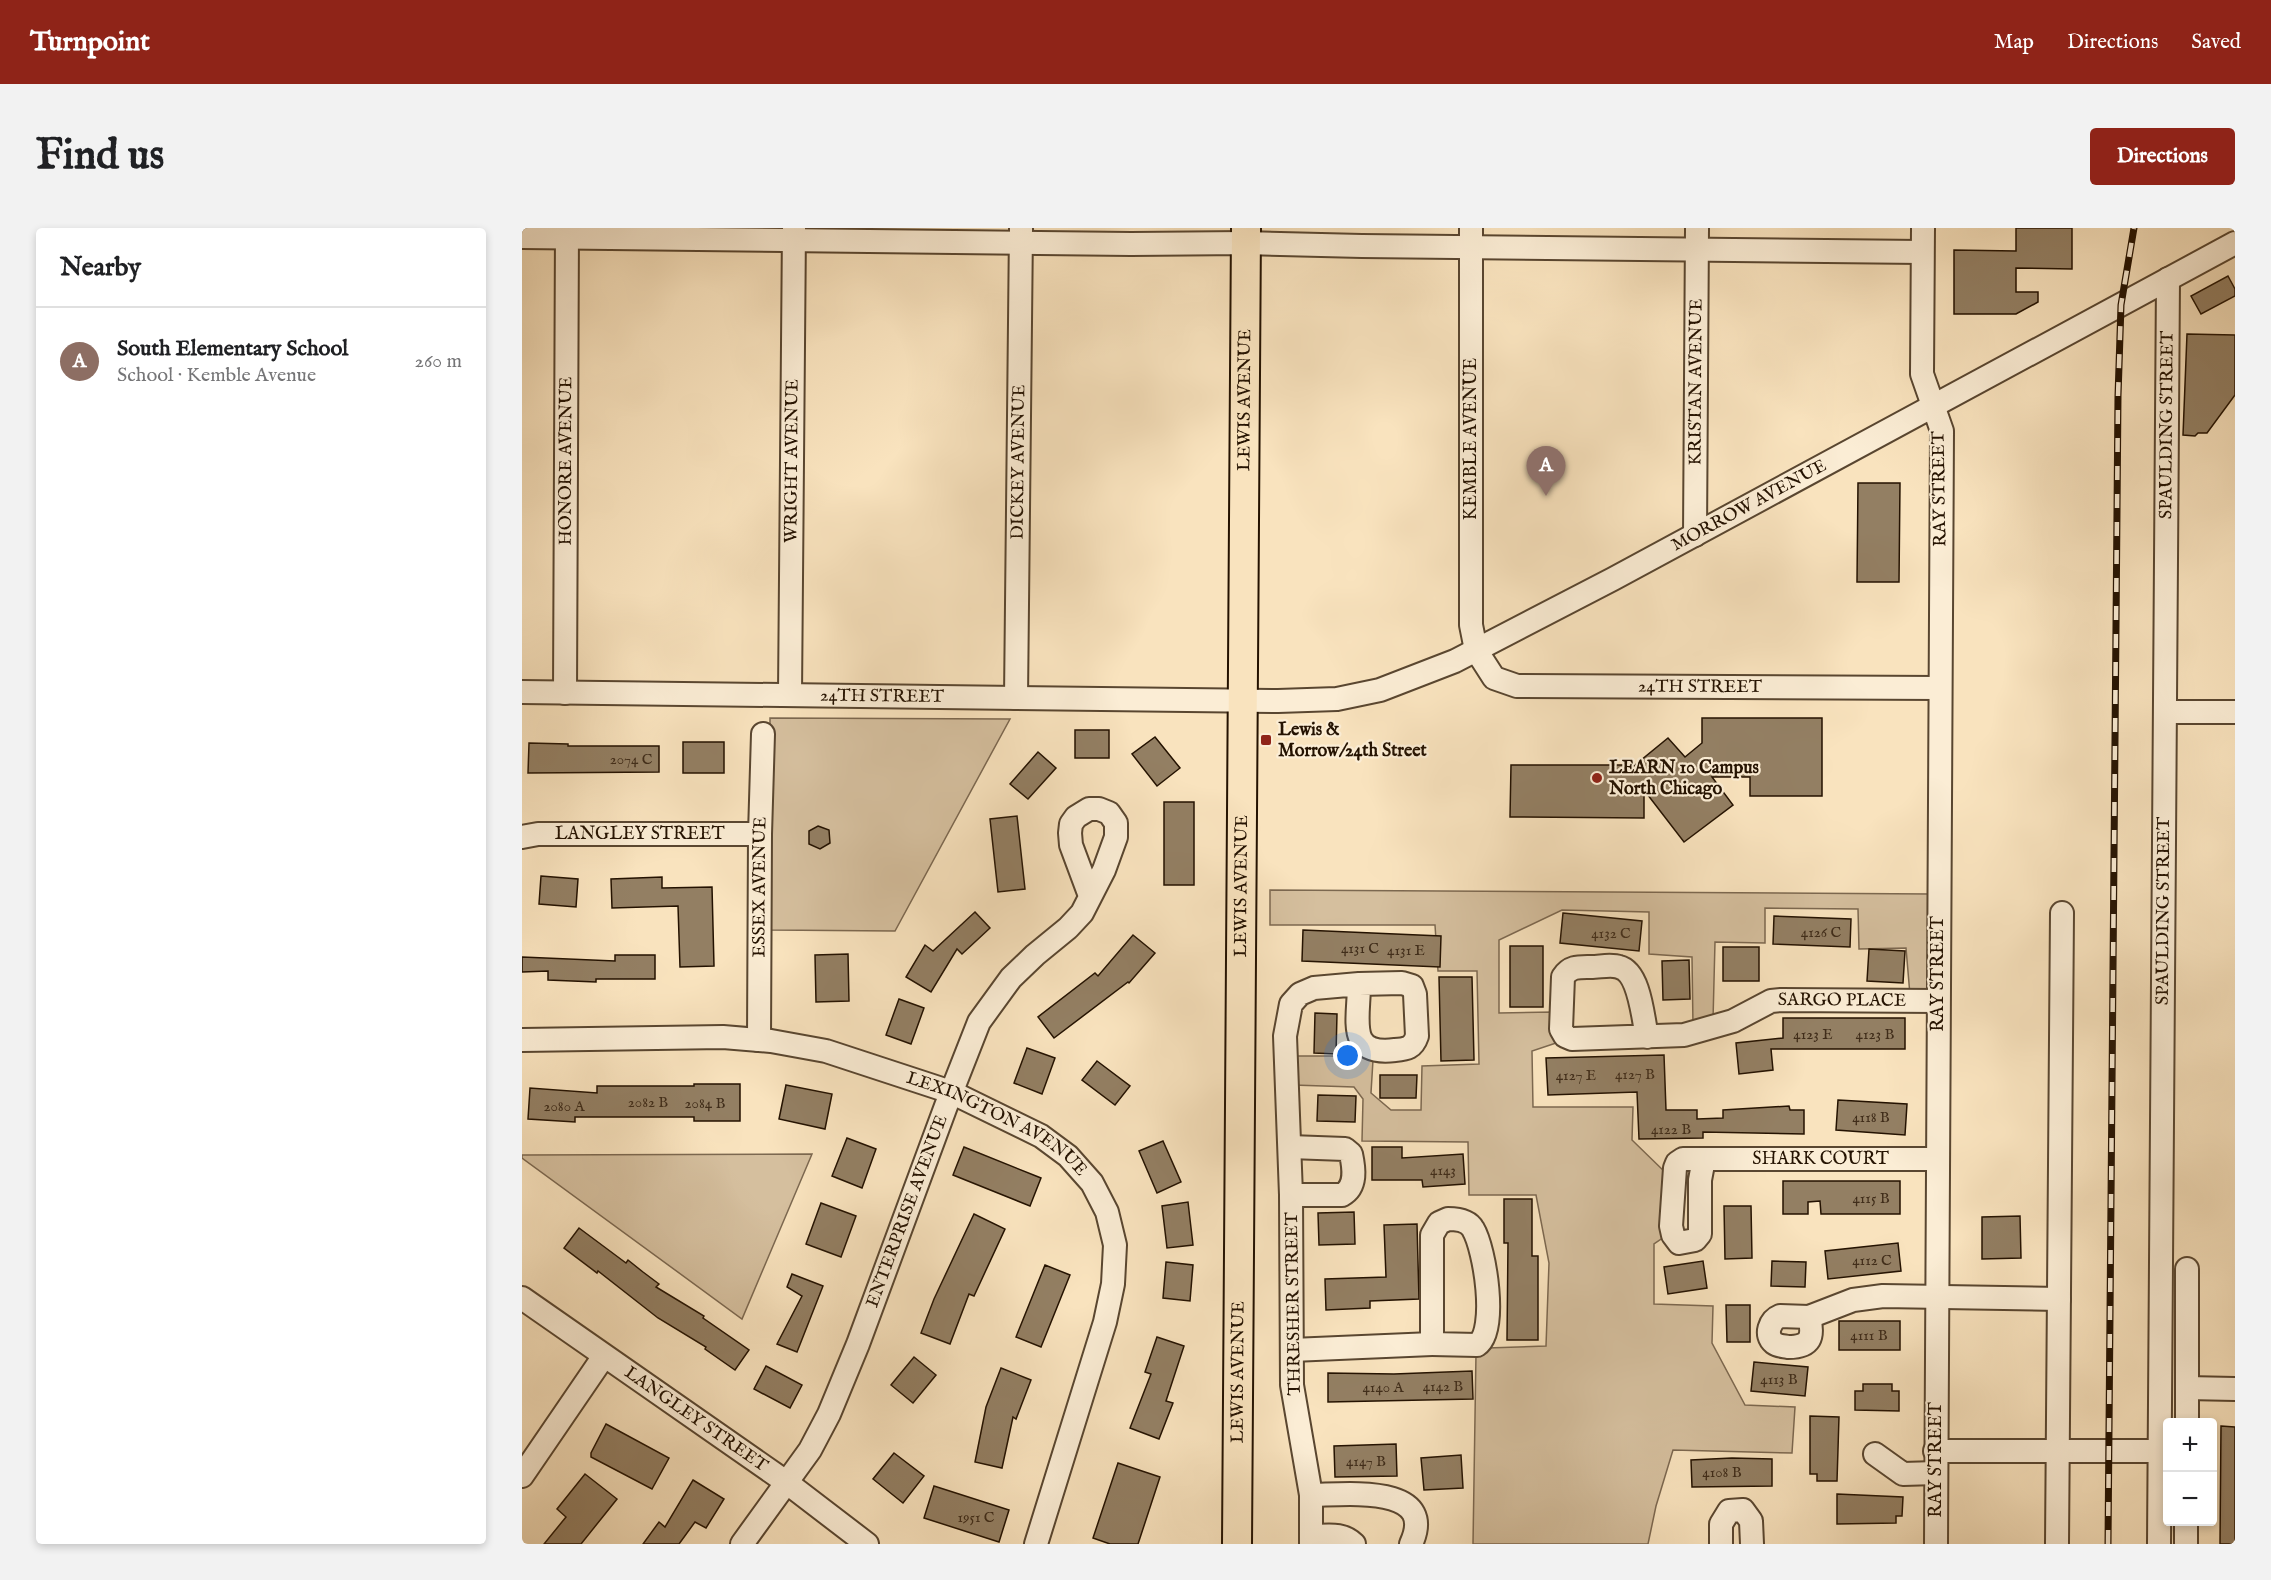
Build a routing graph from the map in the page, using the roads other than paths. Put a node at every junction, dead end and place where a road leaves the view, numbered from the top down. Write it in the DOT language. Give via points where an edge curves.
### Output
graph roads {
  1 [pos="1923,228"];
  2 [pos="567,233"];
  3 [pos="794,234"];
  4 [pos="1021,235"];
  5 [pos="1245,235"];
  6 [pos="522,237"];
  7 [pos="1471,238"];
  8 [pos="1697,239"];
  9 [pos="2235,243"];
  10 [pos="1922,252"];
  11 [pos="2168,279"];
  12 [pos="1933,406"];
  13 [pos="1695,535"];
  14 [pos="1476,650"];
  15 [pos="1940,688"];
  16 [pos="522,692"];
  17 [pos="565,693"];
  18 [pos="790,695"];
  19 [pos="1016,698"];
  20 [pos="1243,701"];
  21 [pos="2165,712"];
  22 [pos="2235,712"];
  23 [pos="763,734"];
  24 [pos="760,834"];
  25 [pos="522,837"];
  26 [pos="1090,896"];
  27 [pos="2062,913"];
  28 [pos="1359,984"];
  29 [pos="1938,1001"];
  30 [pos="1647,1037"];
  31 [pos="522,1040"];
  32 [pos="759,1040"];
  33 [pos="951,1092"];
  34 [pos="1290,1147"];
  35 [pos="1704,1159"];
  36 [pos="1938,1159"];
  37 [pos="1291,1195"];
  38 [pos="2187,1269"];
  39 [pos="1936,1297"];
  40 [pos="522,1298"];
  41 [pos="2059,1299"];
  42 [pos="1809,1317"];
  43 [pos="1432,1344"];
  44 [pos="1292,1350"];
  45 [pos="604,1356"];
  46 [pos="2187,1388"];
  47 [pos="2235,1389"];
  48 [pos="2187,1418"];
  49 [pos="1935,1451"];
  50 [pos="2058,1451"];
  51 [pos="2159,1451"];
  52 [pos="1875,1454"];
  53 [pos="1936,1473"];
  54 [pos="522,1476"];
  55 [pos="786,1482"];
  56 [pos="1311,1495"];
  57 [pos="2186,1526"];
  58 [pos="1311,1540"];
  59 [pos="742,1544"];
  60 [pos="867,1544"];
  61 [pos="1036,1544"];
  62 [pos="1238,1544"];
  63 [pos="1354,1544"];
  64 [pos="1411,1544"];
  65 [pos="1721,1544"];
  66 [pos="1752,1544"];
  67 [pos="1936,1544"];
  68 [pos="2057,1544"];
  69 [pos="2159,1544"];
  70 [pos="2186,1544"];
  1 -- 10 [label="street, RAY STREET"];
  2 -- 3 [label="street"];
  2 -- 6 [label="street"];
  2 -- 17 [label="street, HONORE AVENUE"];
  3 -- 4 [label="street"];
  3 -- 18 [label="street, WRIGHT AVENUE"];
  4 -- 5 [label="street"];
  4 -- 19 [label="street, DICKEY AVENUE"];
  5 -- 7 [label="street"];
  5 -- 20 [label="main road, LEWIS AVENUE"];
  7 -- 8 [label="street"];
  7 -- 14 [label="street, KEMBLE AVENUE" via="1470,625"];
  8 -- 10 [label="street"];
  8 -- 13 [label="street, KRISTAN AVENUE"];
  9 -- 11 [label="street, MORROW AVENUE"];
  10 -- 12 [label="street, RAY STREET" via="1922,374"];
  11 -- 12 [label="street, MORROW AVENUE"];
  11 -- 21 [label="street, SPAULDING STREET"];
  12 -- 13 [label="street, MORROW AVENUE"];
  12 -- 15 [label="street, RAY STREET" via="1942,431"];
  13 -- 14 [label="street, MORROW AVENUE"];
  14 -- 15 [label="street, 24TH STREET" via="1494,678 1517,686"];
  14 -- 20 [label="street, MORROW AVENUE" via="1405,682 1359,694 1327,699"];
  15 -- 29 [label="street, RAY STREET"];
  16 -- 17 [label="street, 24TH STREET"];
  17 -- 18 [label="street, 24TH STREET"];
  18 -- 19 [label="street, 24TH STREET"];
  19 -- 20 [label="street, 24TH STREET"];
  20 -- 62 [label="main road, LEWIS AVENUE"];
  21 -- 22 [label="street"];
  21 -- 51 [label="street, SPAULDING STREET"];
  23 -- 24 [label="street, ESSEX AVENUE"];
  24 -- 25 [label="street, LANGLEY STREET"];
  24 -- 32 [label="street, ESSEX AVENUE"];
  26 -- 33 [label="street, ENTERPRISE AVENUE" via="1075,921 1011,978 990,1004"];
  27 -- 41 [label="street"];
  28 -- 34 [label="street, THRESHER STREET" via="1314,988 1300,994 1291,1004 1286,1063"];
  29 -- 30 [label="street, SARGO PLACE" via="1781,999 1706,1029"];
  29 -- 36 [label="street, RAY STREET"];
  31 -- 32 [label="street, LEXINGTON AVENUE"];
  32 -- 33 [label="street, LEXINGTON AVENUE" via="826,1051"];
  33 -- 55 [label="street, ENTERPRISE AVENUE" via="830,1414"];
  33 -- 61 [label="street, LEXINGTON AVENUE" via="1041,1136 1068,1156 1092,1183 1107,1212 1115,1245 1113,1284 1105,1322"];
  34 -- 37 [label="street, THRESHER STREET"];
  34 -- 37 [label="street" via="1345,1149 1353,1162 1350,1191 1342,1195"];
  35 -- 36 [label="street, SHARK COURT"];
  36 -- 39 [label="street, RAY STREET"];
  37 -- 44 [label="street, THRESHER STREET"];
  38 -- 46 [label="street"];
  39 -- 41 [label="street"];
  39 -- 42 [label="street" via="1853,1300"];
  39 -- 49 [label="street, RAY STREET"];
  40 -- 45 [label="street, LANGLEY STREET"];
  41 -- 50 [label="street"];
  43 -- 43 [label="street" via="1477,1345 1482,1342 1486,1326 1489,1297 1485,1270 1473,1229 1457,1219 1439,1223 1432,1234"];
  43 -- 44 [label="street"];
  44 -- 56 [label="street, THRESHER STREET" via="1292,1385"];
  45 -- 54 [label="street"];
  45 -- 55 [label="street, LANGLEY STREET"];
  46 -- 47 [label="street"];
  46 -- 48 [label="street"];
  49 -- 50 [label="street"];
  49 -- 53 [label="street, RAY STREET"];
  50 -- 51 [label="street"];
  50 -- 68 [label="street"];
  51 -- 69 [label="street, SPAULDING STREET"];
  52 -- 53 [label="street" via="1903,1474"];
  53 -- 67 [label="street, RAY STREET"];
  55 -- 59 [label="street, ENTERPRISE AVENUE"];
  55 -- 60 [label="street, LANGLEY STREET"];
  56 -- 58 [label="street, THRESHER STREET"];
  56 -- 64 [label="street" via="1379,1494 1403,1501 1414,1515 1416,1534"];
  57 -- 70 [label="street"];
  58 -- 63 [label="street" via="1339,1536"];
  65 -- 66 [label="street" via="1721,1524 1729,1511 1743,1510 1751,1521"];
}
